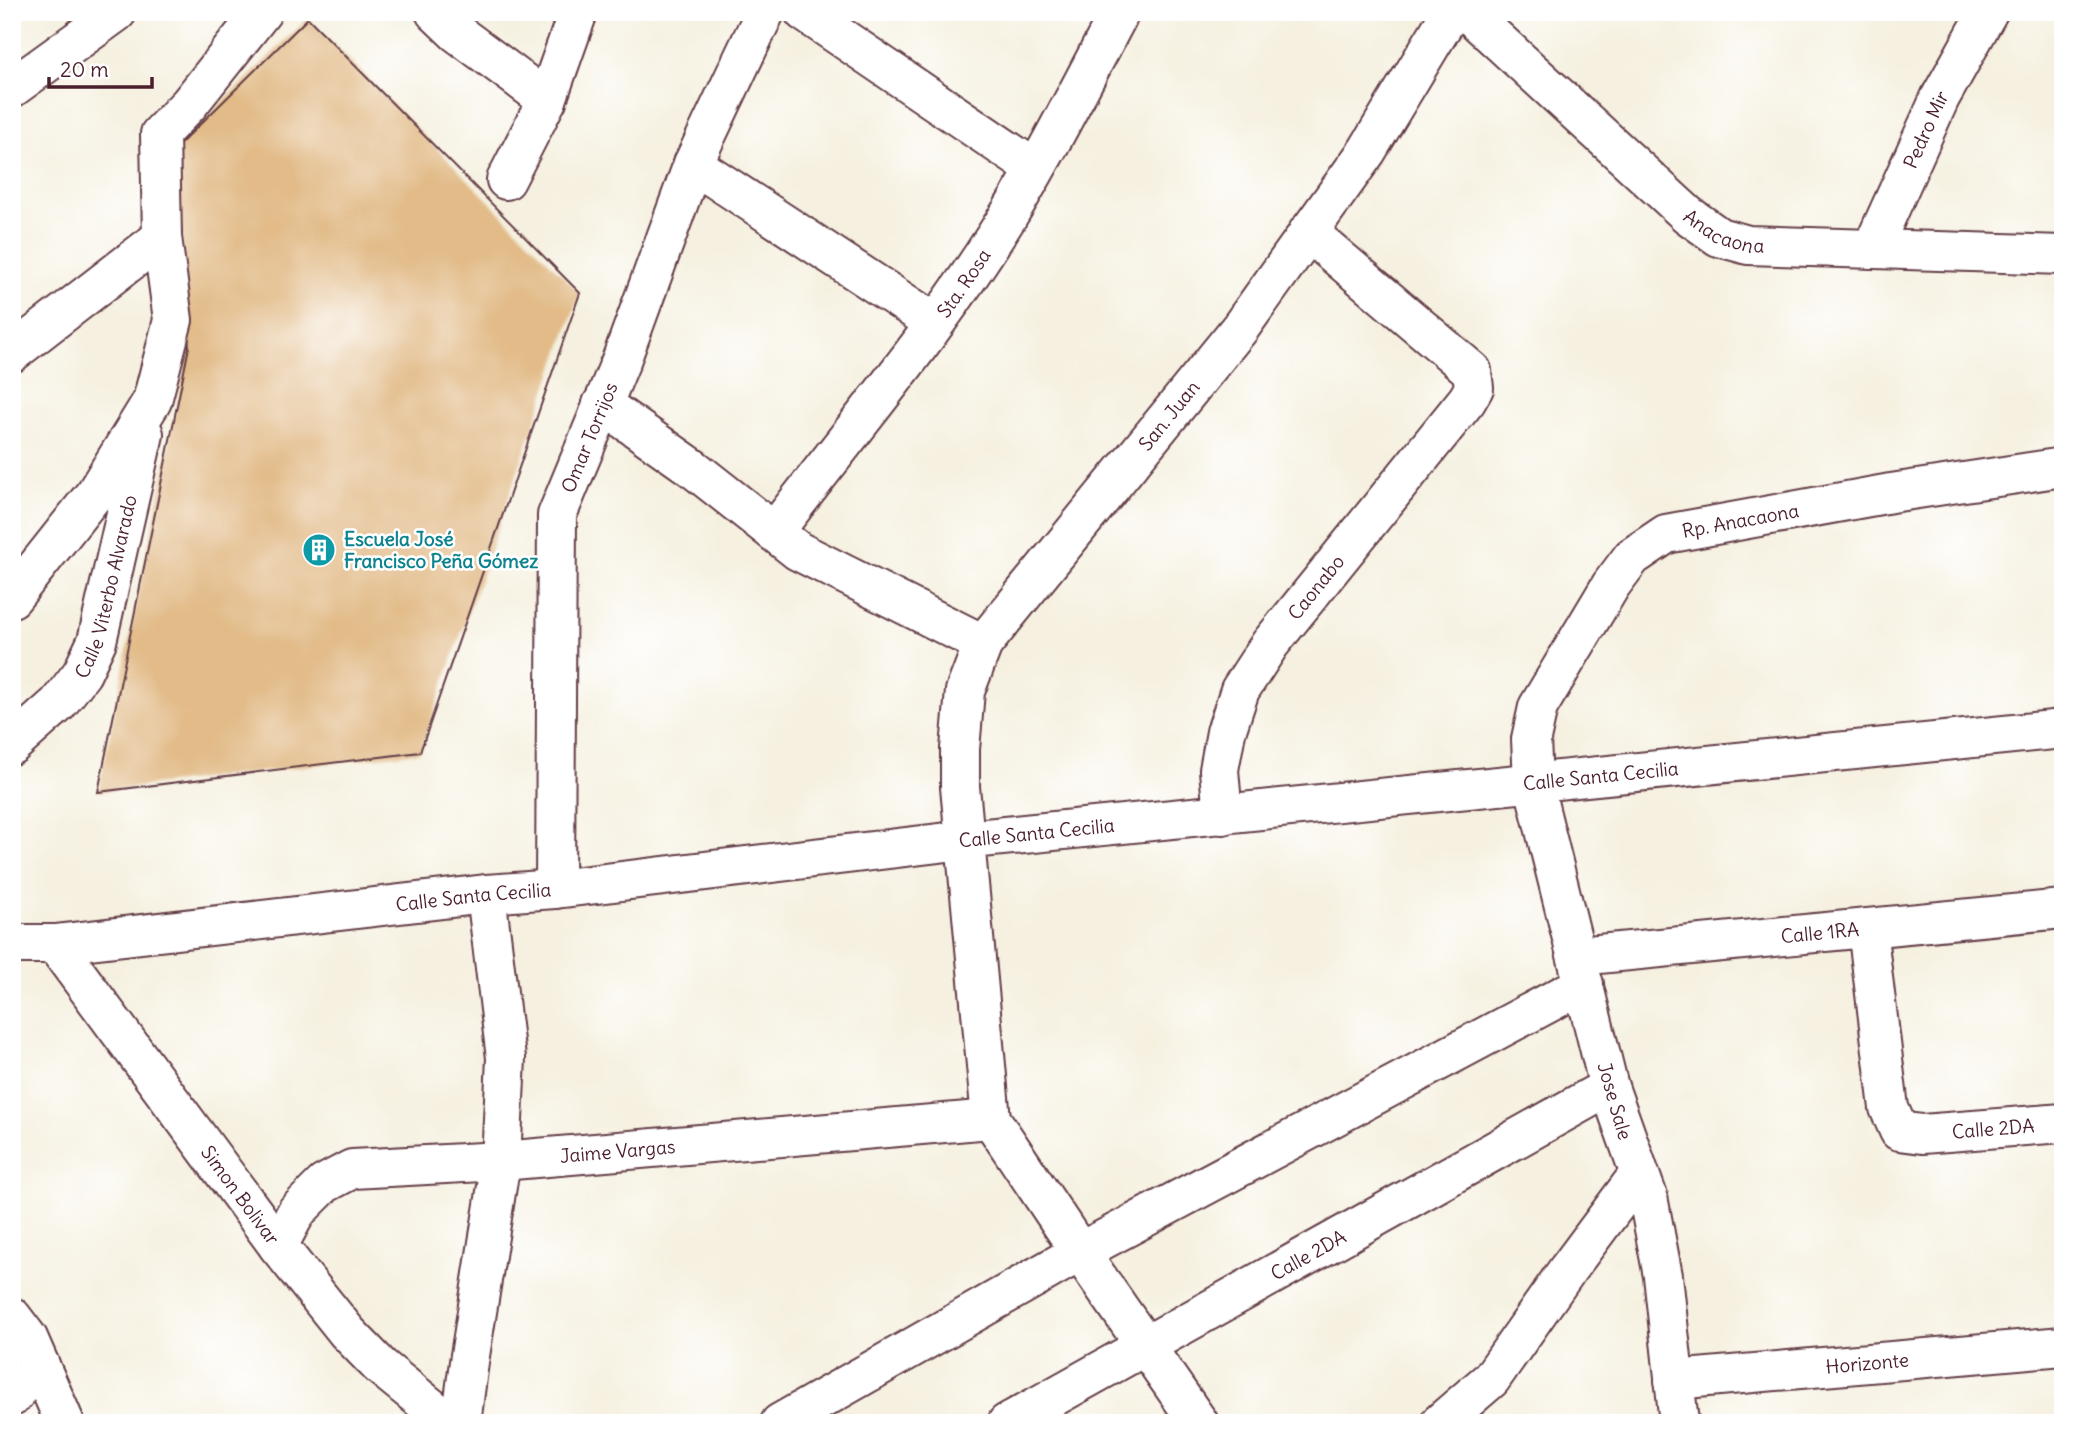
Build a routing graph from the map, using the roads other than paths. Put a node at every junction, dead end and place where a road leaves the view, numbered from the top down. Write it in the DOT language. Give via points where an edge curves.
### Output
graph roads {
  1 [pos="117,12"];
  2 [pos="435,12"];
  3 [pos="578,12"];
  4 [pos="765,12"];
  5 [pos="804,12"];
  6 [pos="1120,12"];
  7 [pos="1451,12"];
  8 [pos="1467,12"];
  9 [pos="1988,12"];
  10 [pos="252,15"];
  11 [pos="12,88"];
  12 [pos="547,100"];
  13 [pos="693,164"];
  14 [pos="1035,169"];
  15 [pos="506,180"];
  16 [pos="1308,232"];
  17 [pos="162,237"];
  18 [pos="1872,249"];
  19 [pos="2063,256"];
  20 [pos="935,323"];
  21 [pos="12,353"];
  22 [pos="152,401"];
  23 [pos="602,404"];
  24 [pos="2063,467"];
  25 [pos="774,532"];
  26 [pos="12,598"];
  27 [pos="983,644"];
  28 [pos="2063,729"];
  29 [pos="12,745"];
  30 [pos="1533,782"];
  31 [pos="1223,815"];
  32 [pos="964,840"];
  33 [pos="555,890"];
  34 [pos="486,894"];
  35 [pos="2063,909"];
  36 [pos="1867,928"];
  37 [pos="12,944"];
  38 [pos="55,944"];
  39 [pos="1581,970"];
  40 [pos="1609,1087"];
  41 [pos="991,1119"];
  42 [pos="2063,1123"];
  43 [pos="501,1161"];
  44 [pos="1639,1174"];
  45 [pos="278,1246"];
  46 [pos="1080,1252"];
  47 [pos="12,1317"];
  48 [pos="1145,1346"];
  49 [pos="2063,1346"];
  50 [pos="40,1365"];
  51 [pos="12,1397"];
  52 [pos="1674,1410"];
  53 [pos="65,1423"];
  54 [pos="450,1423"];
  55 [pos="461,1423"];
  56 [pos="779,1423"];
  57 [pos="1007,1423"];
  58 [pos="1199,1423"];
  59 [pos="1440,1423"];
  1 -- 11 [label="street"];
  2 -- 12 [label="street"];
  3 -- 12 [label="street"];
  4 -- 13 [label="street, Omar Torrijos"];
  5 -- 14 [label="street"];
  6 -- 14 [label="street, Sta. Rosa"];
  7 -- 16 [label="street, San. Juan" via="1367,151"];
  8 -- 18 [label="street, Anacaona" via="1688,215 1719,237 1748,245"];
  9 -- 18 [label="street, Pedro Mir" via="1940,97"];
  10 -- 17 [label="street, Calle Viterbo Alvarado" via="189,104 160,134"];
  12 -- 15 [label="street"];
  13 -- 20 [label="street"];
  13 -- 23 [label="street, Omar Torrijos"];
  14 -- 20 [label="street, Sta. Rosa"];
  16 -- 27 [label="street, San. Juan" via="1240,328"];
  16 -- 31 [label="street, Caonabo" via="1472,371 1474,388 1270,644 1240,690 1219,770"];
  17 -- 21 [label="street"];
  17 -- 22 [label="street, Calle Viterbo Alvarado" via="173,320"];
  18 -- 19 [label="street, Anacaona"];
  20 -- 25 [label="street, Sta. Rosa"];
  22 -- 26 [label="street, Calle Viterbo Alvarado" via="96,492"];
  22 -- 29 [label="street, Calle Viterbo Alvarado" via="97,641 82,673 58,704"];
  23 -- 25 [label="street"];
  23 -- 33 [label="street, Omar Torrijos" via="556,515"];
  24 -- 30 [label="street, Rp. Anacaona" via="1667,534 1632,557 1611,585 1538,707 1531,738"];
  25 -- 27 [label="street" via="798,551"];
  27 -- 32 [label="street, San. Juan" via="965,691 960,749"];
  28 -- 30 [label="street, Calle Santa Cecilia"];
  30 -- 31 [label="street, Calle Santa Cecilia"];
  30 -- 39 [label="street, Jose Sale"];
  31 -- 32 [label="street, Calle Santa Cecilia"];
  32 -- 33 [label="street, Calle Santa Cecilia"];
  32 -- 41 [label="street, San. Juan"];
  33 -- 34 [label="street, Calle Santa Cecilia"];
  34 -- 38 [label="street, Calle Santa Cecilia"];
  34 -- 43 [label="street" via="506,1058"];
  35 -- 36 [label="street, Calle 1RA"];
  36 -- 39 [label="street, Calle 1RA"];
  36 -- 42 [label="street, Calle 2DA" via="1889,1108 1899,1131 1922,1134"];
  37 -- 38 [label="street, Calle Santa Cecilia"];
  38 -- 45 [label="street, Simon Bolivar"];
  39 -- 40 [label="street, Jose Sale"];
  39 -- 46 [label="street"];
  40 -- 44 [label="street, Jose Sale"];
  40 -- 48 [label="street, Calle 2DA"];
  41 -- 43 [label="street, Jaime Vargas"];
  41 -- 46 [label="street"];
  43 -- 45 [label="street, Jaime Vargas" via="352,1169 324,1184 298,1211"];
  43 -- 55 [label="street"];
  44 -- 52 [label="street, Jose Sale" via="1663,1276"];
  44 -- 59 [label="street" via="1491,1379"];
  45 -- 54 [label="street, Simon Bolivar" via="380,1366"];
  46 -- 48 [label="street"];
  46 -- 56 [label="street"];
  47 -- 50 [label="street"];
  48 -- 57 [label="street, Calle 2DA"];
  48 -- 58 [label="street"];
  49 -- 52 [label="street, Horizonte"];
  50 -- 51 [label="street"];
  50 -- 53 [label="street"];
}
